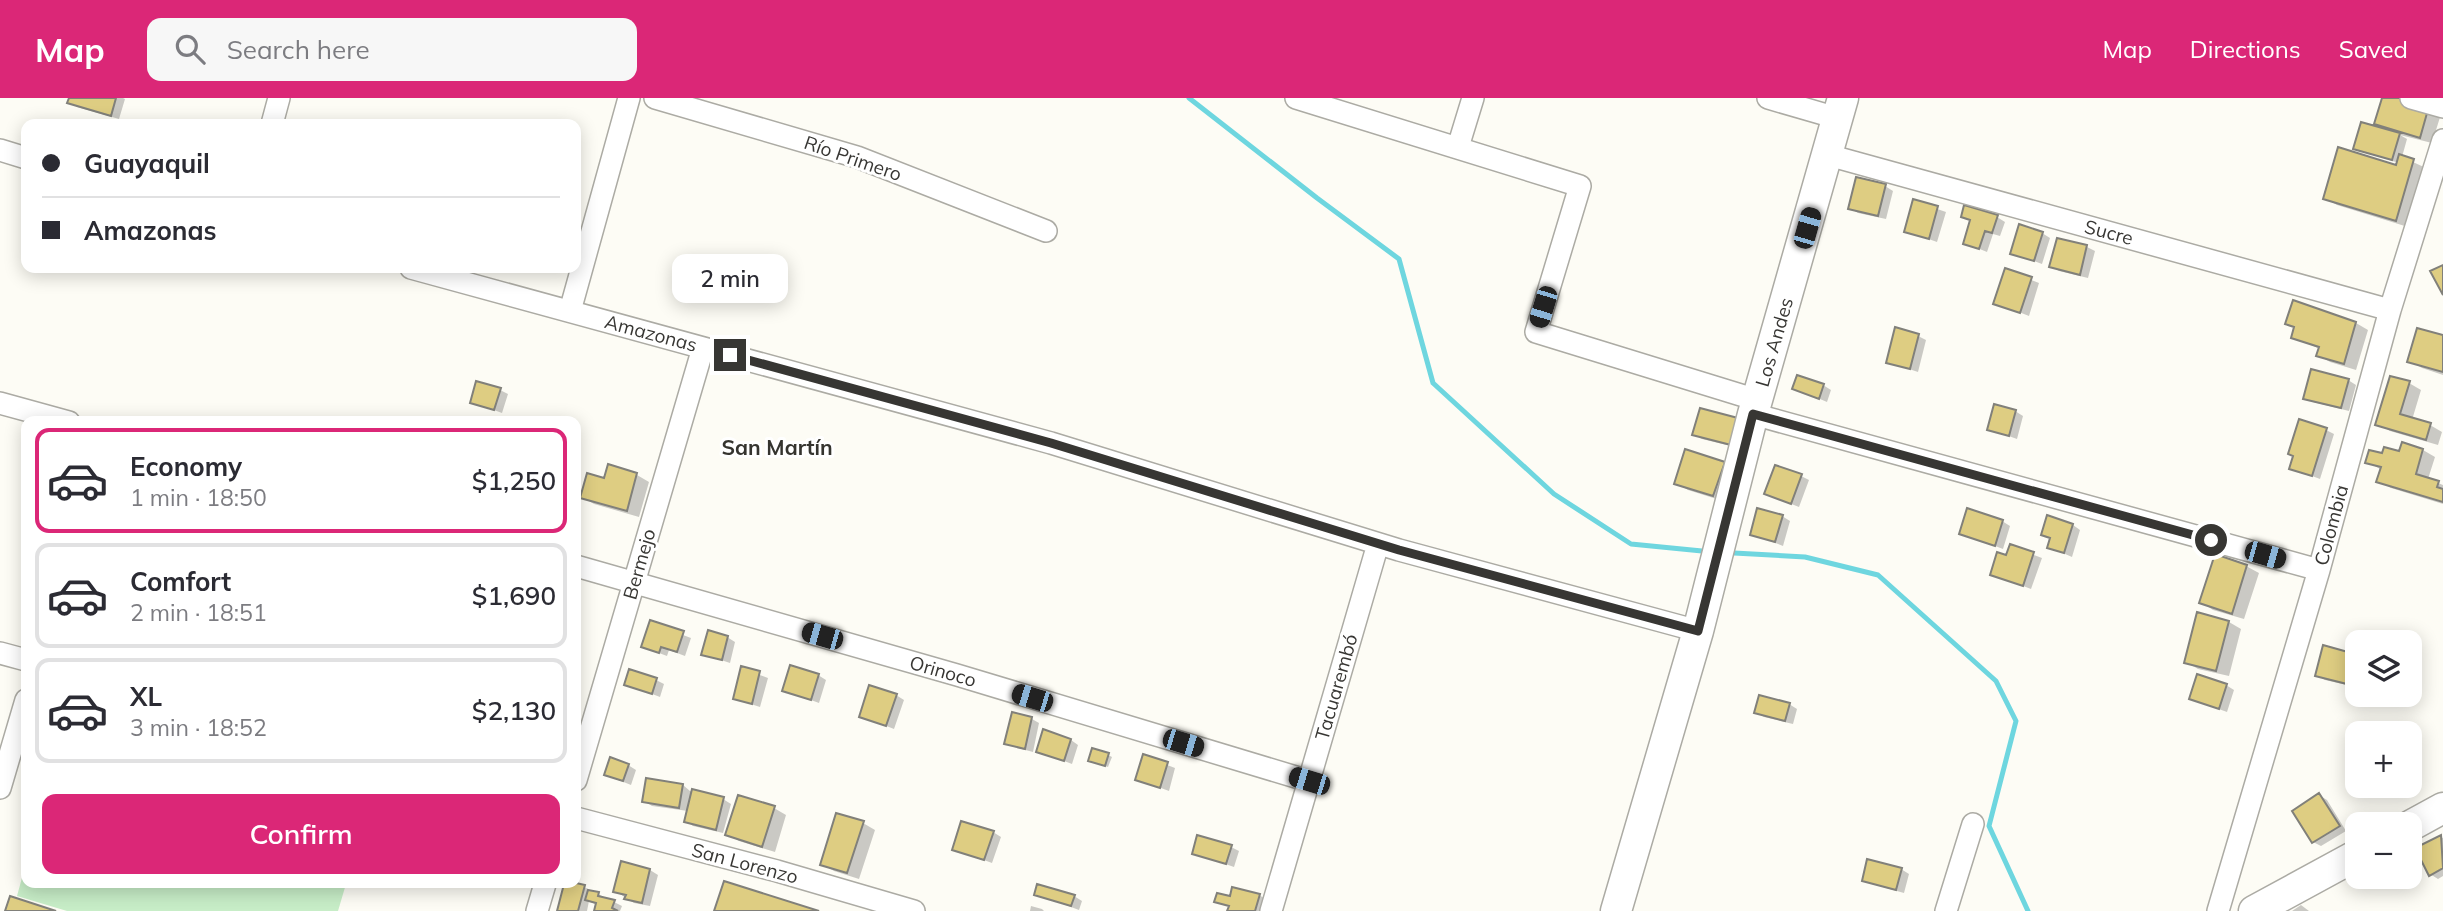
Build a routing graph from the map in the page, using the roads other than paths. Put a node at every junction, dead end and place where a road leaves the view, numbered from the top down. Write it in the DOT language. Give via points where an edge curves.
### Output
graph roads {
  1 [pos="279,98"];
  2 [pos="629,98"];
  3 [pos="655,98"];
  4 [pos="1296,98"];
  5 [pos="1473,98"];
  6 [pos="1768,98"];
  7 [pos="2411,98"];
  8 [pos="2443,107"];
  9 [pos="1840,108"];
  10 [pos="273,119"];
  11 [pos="2443,140"];
  12 [pos="1458,147"];
  13 [pos="0,150"];
  14 [pos="1828,155"];
  15 [pos="21,156"];
  16 [pos="1046,231"];
  17 [pos="581,268"];
  18 [pos="429,273"];
  19 [pos="580,273"];
  20 [pos="2390,310"];
  21 [pos="569,311"];
  22 [pos="703,348"];
  23 [pos="0,402"];
  24 [pos="1755,407"];
  25 [pos="48,416"];
  26 [pos="1378,544"];
  27 [pos="581,567"];
  28 [pos="2319,570"];
  29 [pos="634,582"];
  30 [pos="1698,631"];
  31 [pos="0,653"];
  32 [pos="21,659"];
  33 [pos="21,717"];
  34 [pos="581,763"];
  35 [pos="1309,781"];
  36 [pos="0,788"];
  37 [pos="2443,808"];
  38 [pos="581,819"];
  39 [pos="2422,819"];
  40 [pos="1973,824"];
  41 [pos="2345,862"];
  42 [pos="544,888"];
  43 [pos="537,911"];
  44 [pos="914,911"];
  45 [pos="1271,911"];
  46 [pos="1616,911"];
  47 [pos="1946,911"];
  48 [pos="2218,911"];
  49 [pos="2254,911"];
  1 -- 10 [label="street"];
  2 -- 17 [label="street"];
  3 -- 16 [label="street, Río Primero" via="857,157"];
  4 -- 12 [label="street"];
  5 -- 12 [label="street"];
  6 -- 9 [label="street"];
  7 -- 8 [label="street"];
  9 -- 14 [label="main road, Los Andes"];
  11 -- 20 [label="street, Colombia"];
  12 -- 24 [label="street" via="1580,186 1536,331"];
  13 -- 15 [label="street"];
  14 -- 20 [label="street, Sucre"];
  14 -- 24 [label="main road, Los Andes"];
  18 -- 21 [label="street, Amazonas"];
  19 -- 21 [label="street"];
  20 -- 28 [label="street, Colombia"];
  21 -- 22 [label="street, Amazonas"];
  22 -- 26 [label="street, Amazonas" via="1051,443"];
  22 -- 29 [label="street, Bermejo"];
  23 -- 25 [label="street"];
  24 -- 28 [label="street"];
  24 -- 30 [label="main road, Los Andes"];
  26 -- 30 [label="street, Amazonas"];
  26 -- 35 [label="street, Tacuarembó"];
  27 -- 29 [label="street, Orinoco"];
  28 -- 48 [label="street, Colombia"];
  29 -- 34 [label="street, Bermejo"];
  29 -- 35 [label="street, Orinoco"];
  30 -- 46 [label="main road, Los Andes"];
  31 -- 32 [label="street"];
  33 -- 36 [label="street"];
  35 -- 45 [label="street, Tacuarembó"];
  37 -- 39 [label="main road"];
  38 -- 44 [label="street, San Lorenzo"];
  40 -- 47 [label="street"];
  41 -- 49 [label="main road"];
  42 -- 43 [label="street"];
}
